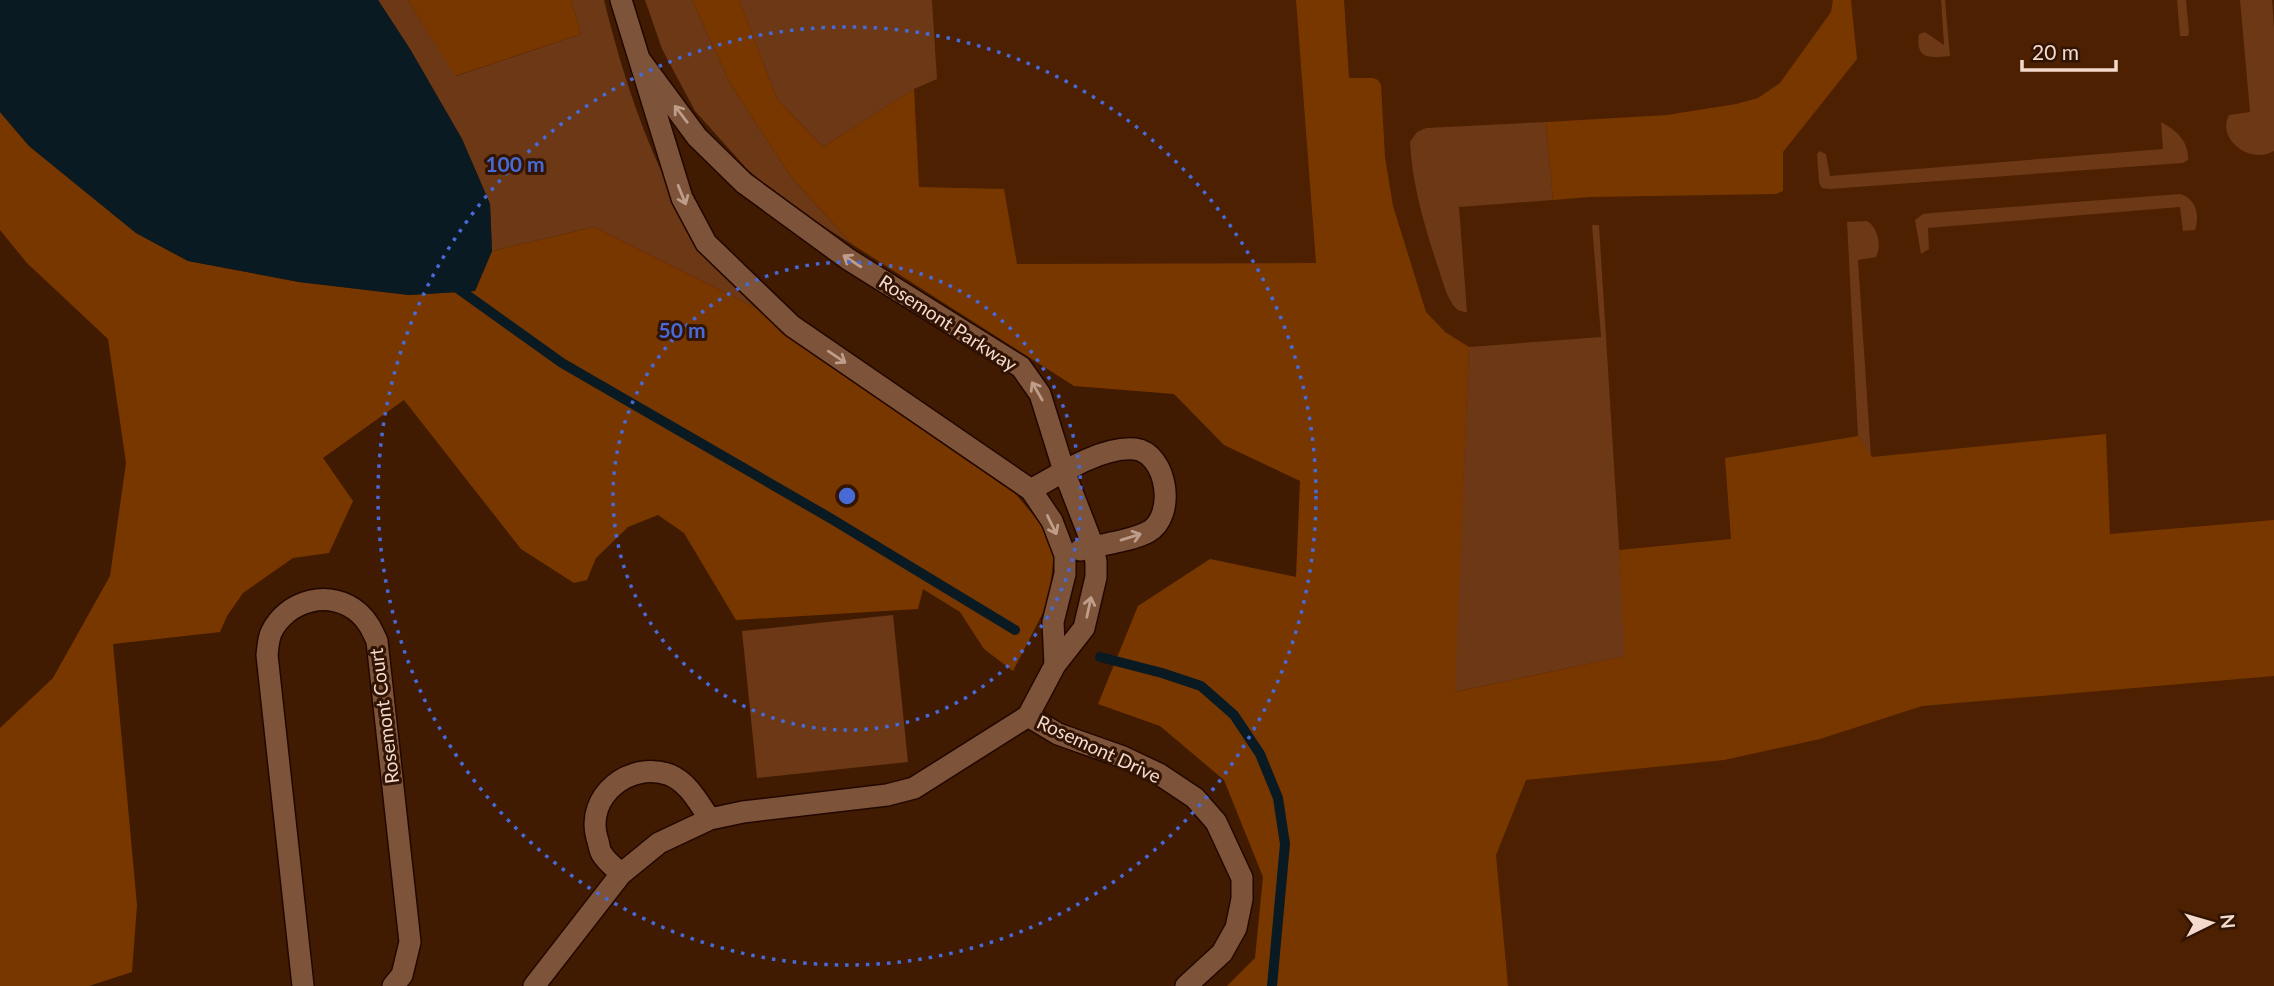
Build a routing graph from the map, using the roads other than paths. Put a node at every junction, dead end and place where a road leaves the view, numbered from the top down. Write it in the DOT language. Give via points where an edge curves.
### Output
graph roads {
  1 [pos="621,0"];
  2 [pos="640,60"];
  3 [pos="1064,471"];
  4 [pos="1031,490"];
  5 [pos="1093,546"];
  6 [pos="1065,555"];
  7 [pos="1055,665"];
  8 [pos="1028,716"];
  9 [pos="710,820"];
  10 [pos="621,874"];
  11 [pos="303,986"];
  12 [pos="393,986"];
  13 [pos="534,986"];
  14 [pos="1186,986"];
  1 -- 2 [label="street, Rosemont Parkway"];
  3 -- 2 [label="street, Rosemont Parkway, one-way" via="1040,394 1021,367 848,258 744,183 697,137"];
  2 -- 4 [label="street, Rosemont Parkway, one-way" via="682,198 706,243 792,326"];
  3 -- 4 [label="street"];
  3 -- 5 [label="street, Rosemont Parkway"];
  5 -- 3 [label="street, one-way" via="1148,531 1159,523 1166,489 1150,457 1137,449 1113,451"];
  4 -- 6 [label="street, Rosemont Parkway, one-way" via="1052,521"];
  5 -- 6 [label="street"];
  7 -- 5 [label="street, Rosemont Parkway, one-way" via="1084,628 1096,577"];
  6 -- 7 [label="street, Rosemont Parkway" via="1053,622"];
  7 -- 8 [label="street, Rosemont Parkway"];
  8 -- 9 [label="street, Rosemont Parkway" via="914,788"];
  8 -- 14 [label="street, Rosemont Drive" via="1058,734 1159,774 1195,798 1216,822 1242,878 1242,899 1236,928 1222,953"];
  9 -- 10 [label="street, Rosemont Parkway" via="659,843"];
  9 -- 10 [label="street" via="690,789 671,776 645,771 619,779 601,799 593,825 602,854"];
  10 -- 13 [label="street, Rosemont Parkway"];
  11 -- 12 [label="street, Rosemont Court" via="267,655 271,634 282,616 301,603 322,599 339,601 357,611 377,641 410,942 402,975"];
}
